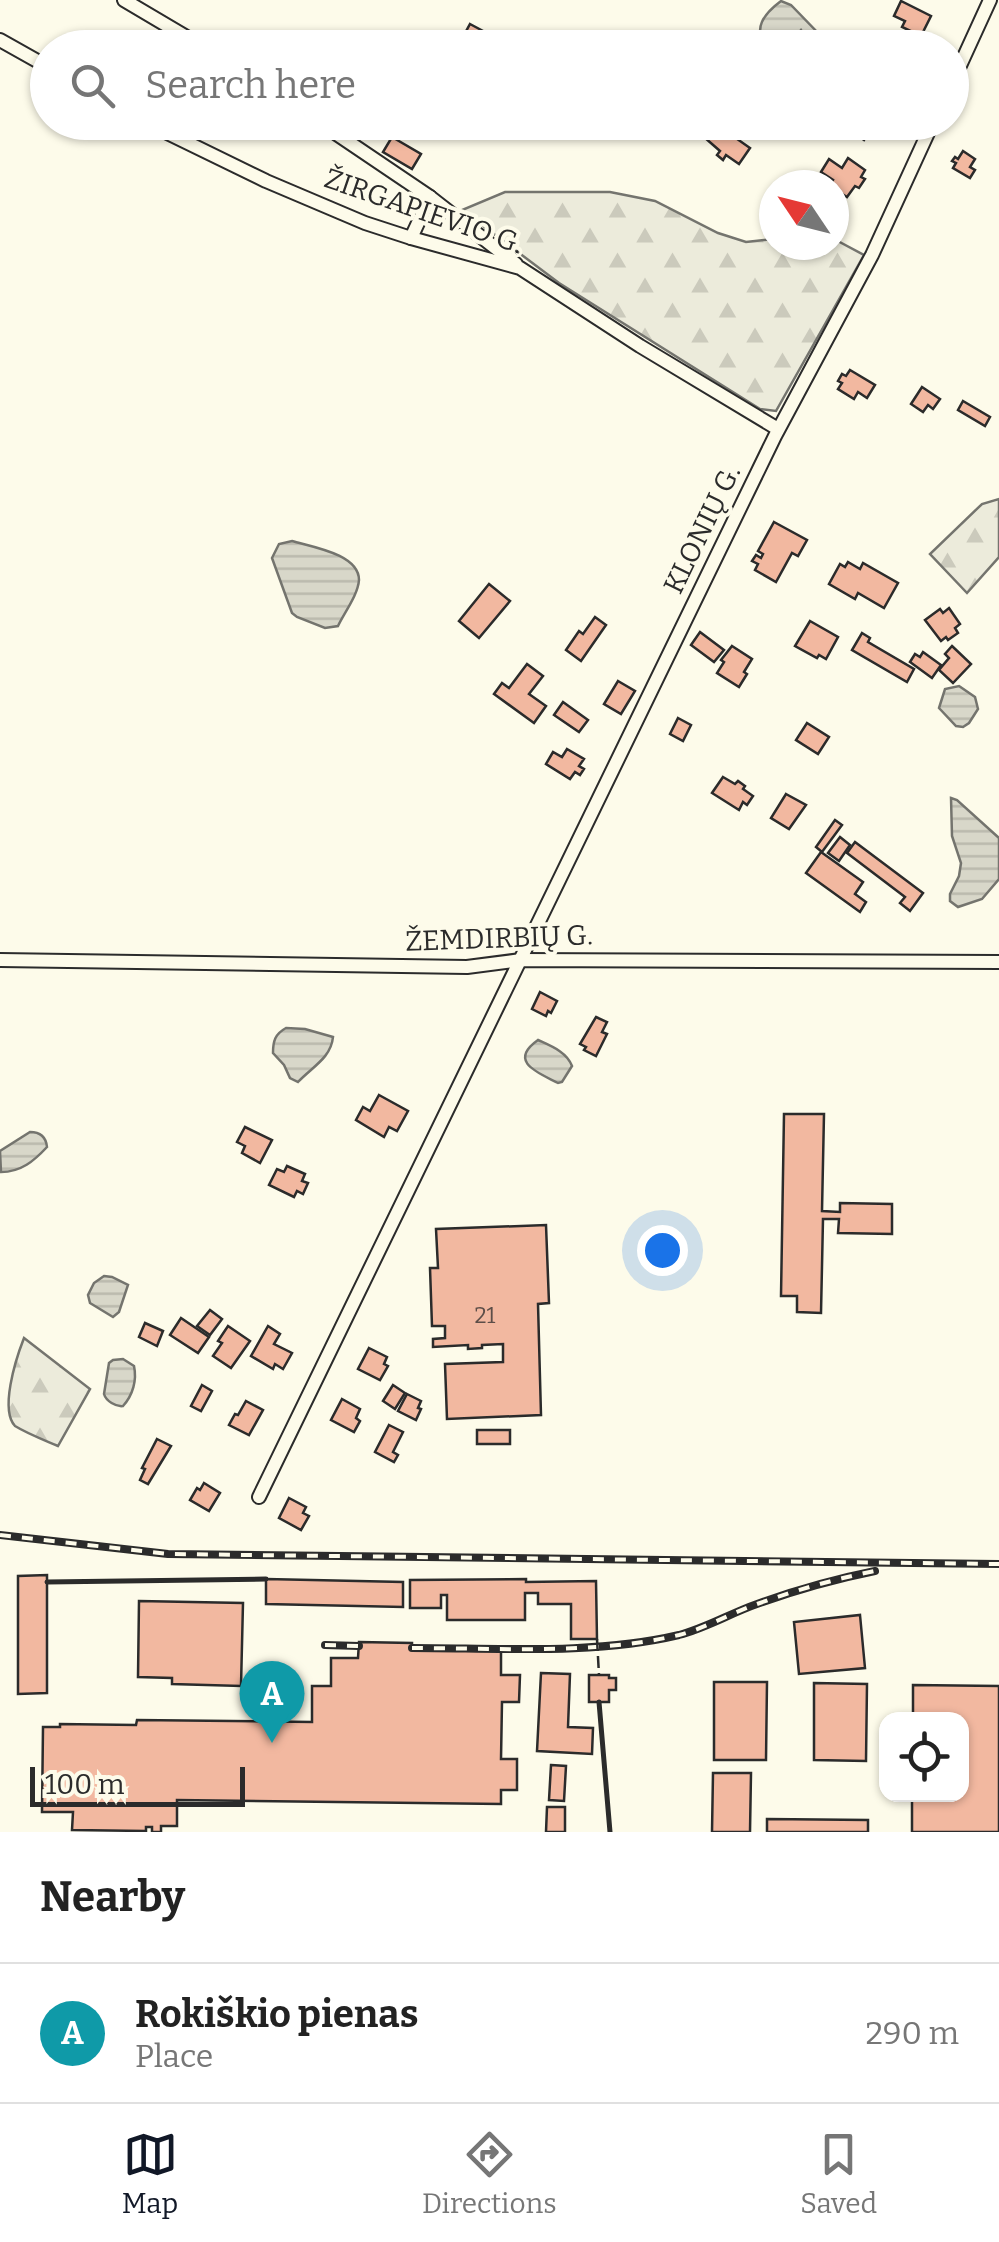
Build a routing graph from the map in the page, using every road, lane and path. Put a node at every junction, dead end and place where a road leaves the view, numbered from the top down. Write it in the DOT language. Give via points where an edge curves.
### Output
graph roads {
  1 [pos="124,0"];
  2 [pos="990,0"];
  3 [pos="175,30"];
  4 [pos="0,40"];
  5 [pos="969,46"];
  6 [pos="30,57"];
  7 [pos="182,140"];
  8 [pos="346,140"];
  9 [pos="925,140"];
  10 [pos="430,197"];
  11 [pos="411,238"];
  12 [pos="520,268"];
  13 [pos="778,429"];
  14 [pos="0,960"];
  15 [pos="520,960"];
  16 [pos="999,962"];
  17 [pos="258,1497"];
  1 -- 3 [label="street"];
  2 -- 5 [label="street"];
  4 -- 6 [label="street"];
  7 -- 11 [label="street, ŽIRGAPIEVIO G."];
  8 -- 10 [label="street"];
  9 -- 13 [label="street, KLONIŲ G." via="872,255"];
  10 -- 11 [label="street"];
  10 -- 12 [label="street"];
  11 -- 12 [label="street, ŽIRGAPIEVIO G."];
  12 -- 13 [label="street, ŽIRGAPIEVIO G."];
  13 -- 15 [label="street, KLONIŲ G."];
  14 -- 15 [label="street, ŽEMDIRBIŲ G." via="467,967"];
  15 -- 16 [label="street, ŽEMDIRBIŲ G."];
  15 -- 17 [label="street, KLONIŲ G."];
}
